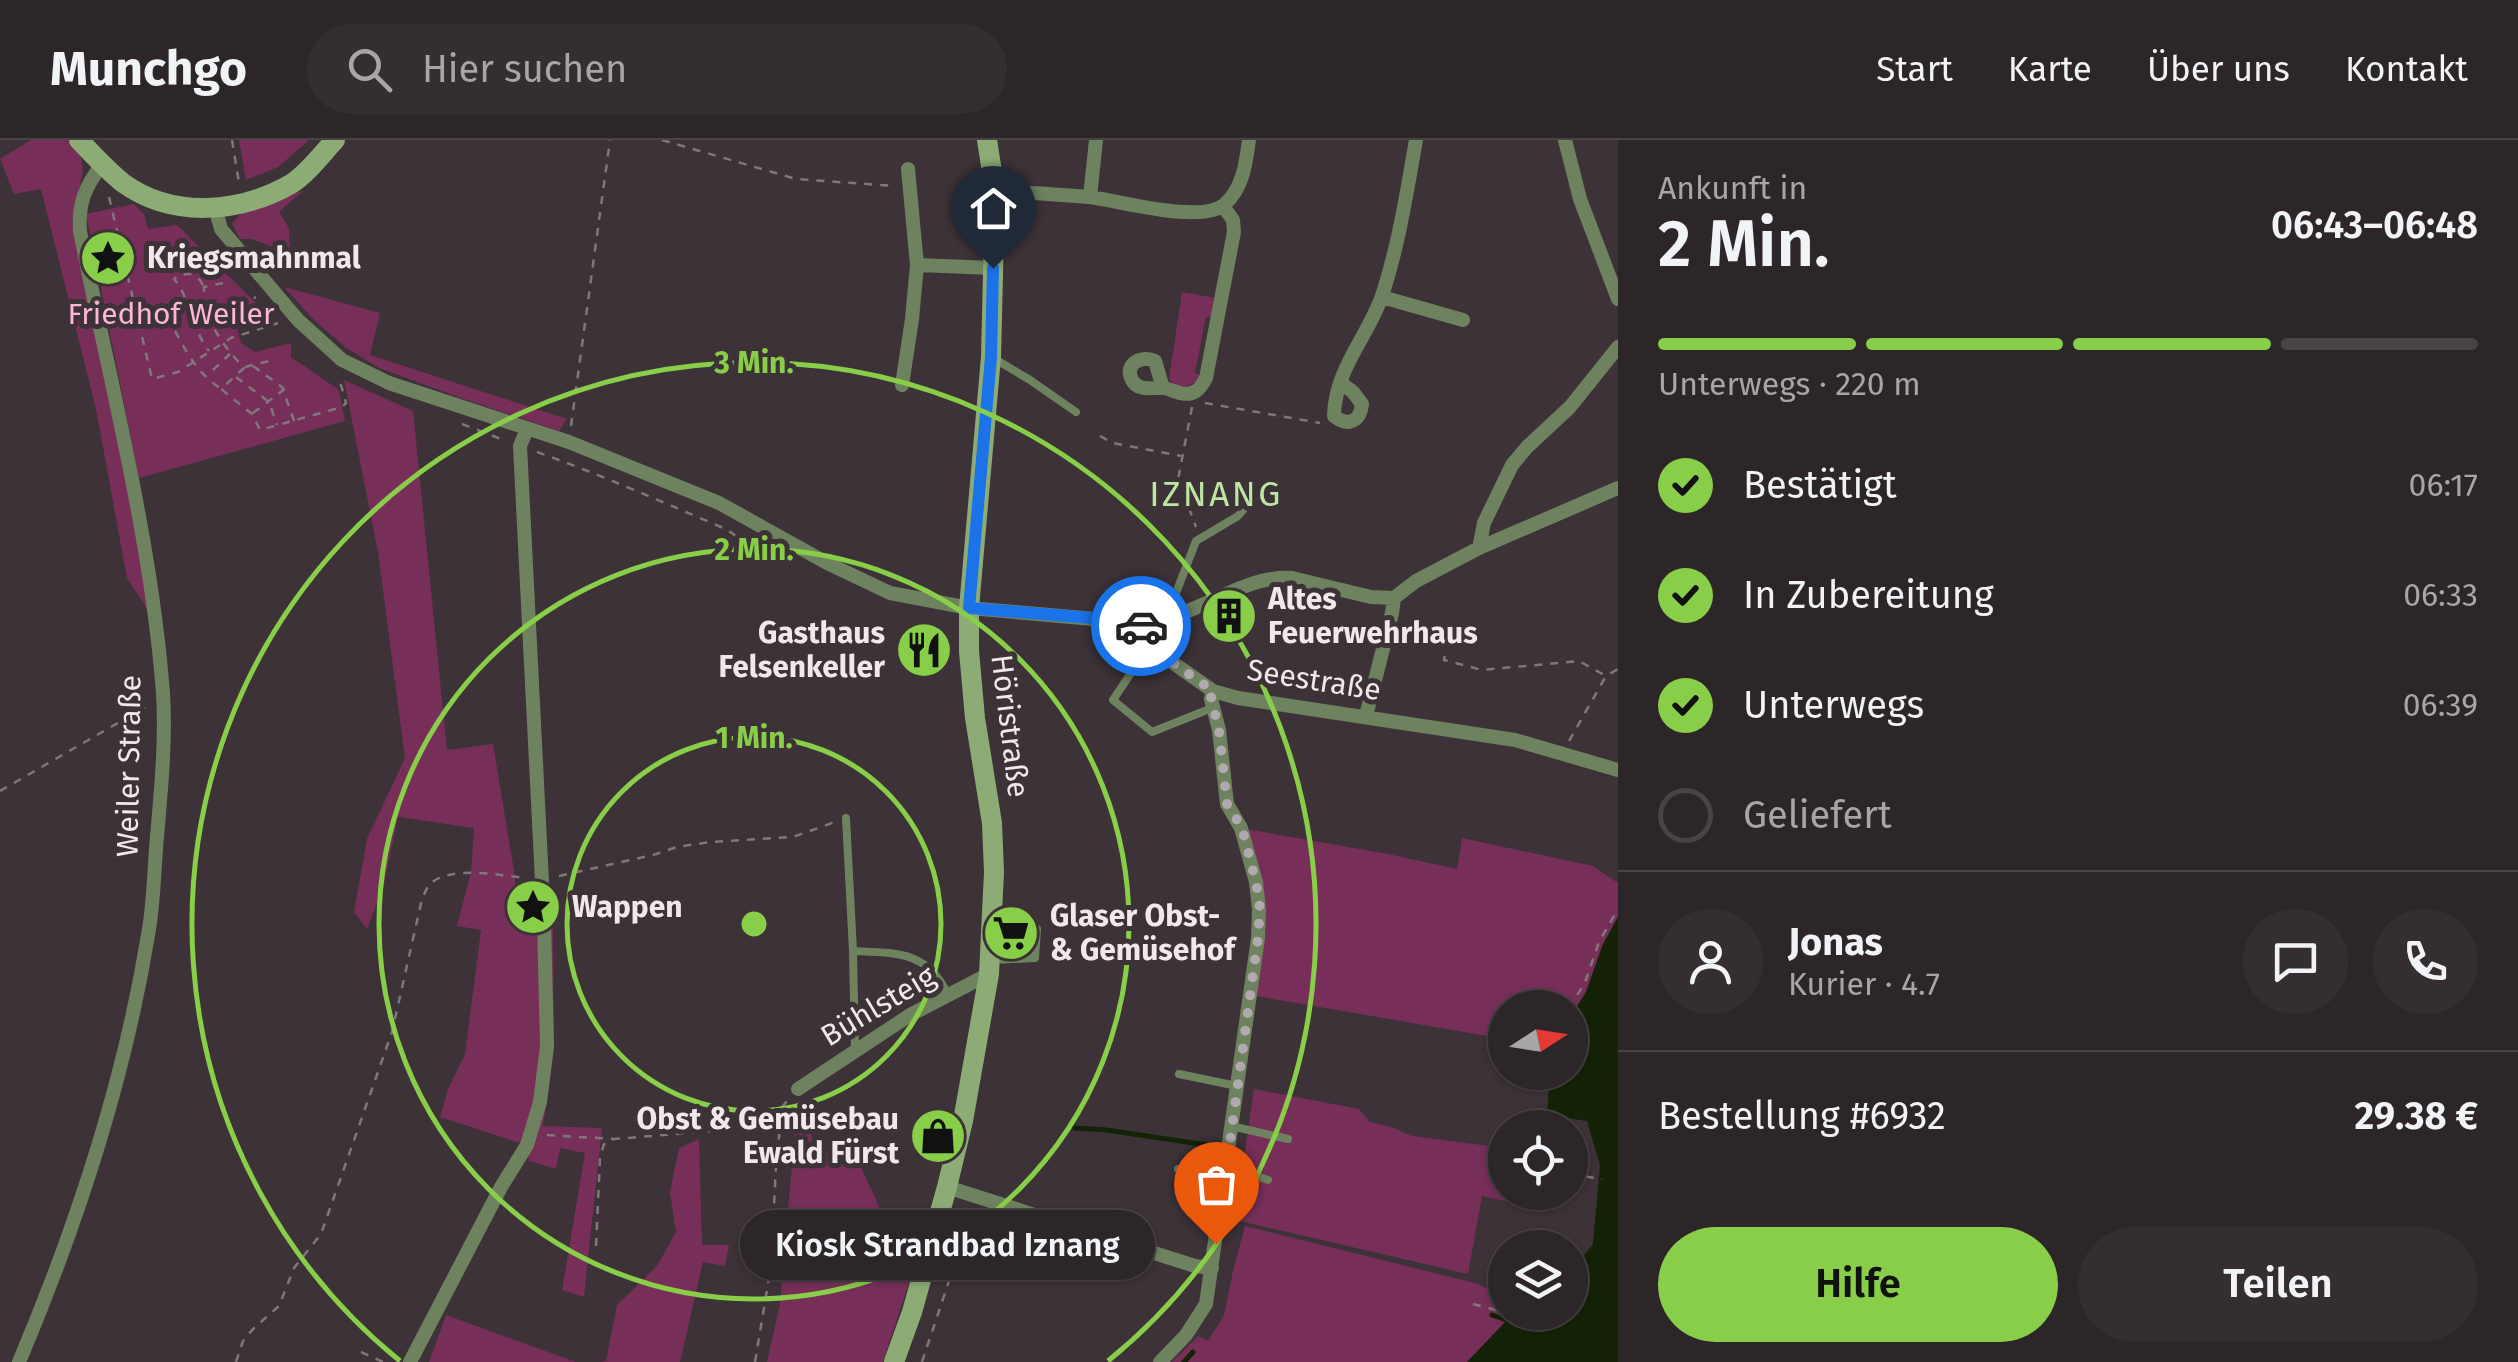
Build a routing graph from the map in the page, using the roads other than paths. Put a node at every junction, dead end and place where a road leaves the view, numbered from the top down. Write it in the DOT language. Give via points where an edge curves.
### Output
graph roads {
  1 [pos="79,140"];
  2 [pos="335,140"];
  3 [pos="987,140"];
  4 [pos="1096,140"];
  5 [pos="1249,140"];
  6 [pos="1416,140"];
  7 [pos="1565,140"];
  8 [pos="908,169"];
  9 [pos="109,171"];
  10 [pos="994,192"];
  11 [pos="1090,197"];
  12 [pos="1223,206"];
  13 [pos="215,208"];
  14 [pos="917,265"];
  15 [pos="993,268"];
  16 [pos="1382,297"];
  17 [pos="1618,299"];
  18 [pos="1464,320"];
  19 [pos="1618,347"];
  20 [pos="991,357"];
  21 [pos="1340,383"];
  22 [pos="902,385"];
  23 [pos="1163,388"];
  24 [pos="1076,412"];
  25 [pos="528,429"];
  26 [pos="1618,488"];
  27 [pos="1250,502"];
  28 [pos="1479,548"];
  29 [pos="1394,598"];
  30 [pos="969,608"];
  31 [pos="1166,619"];
  32 [pos="1140,622"];
  33 [pos="1149,646"];
  34 [pos="1213,691"];
  35 [pos="1212,708"];
  36 [pos="1366,716"];
  37 [pos="1618,770"];
  38 [pos="846,818"];
  39 [pos="1037,929"];
  40 [pos="854,951"];
  41 [pos="989,967"];
  42 [pos="948,995"];
  43 [pos="855,1050"];
  44 [pos="1178,1074"];
  45 [pos="1237,1086"];
  46 [pos="798,1089"];
  47 [pos="1231,1126"];
  48 [pos="1288,1139"];
  49 [pos="1225,1169"];
  50 [pos="1178,1170"];
  51 [pos="1268,1180"];
  52 [pos="947,1187"];
  53 [pos="1212,1268"];
  54 [pos="18,1362"];
  55 [pos="410,1362"];
  56 [pos="894,1362"];
  57 [pos="1160,1362"];
  1 -- 9 [label="main road"];
  2 -- 13 [label="main road" via="294,182"];
  3 -- 10 [label="main road, Höristraße"];
  4 -- 11 [label="street"];
  5 -- 12 [label="street" via="1244,171"];
  6 -- 16 [label="street"];
  7 -- 17 [label="street"];
  8 -- 14 [label="street"];
  9 -- 13 [label="main road" via="147,197 181,208"];
  9 -- 54 [label="street, Weiler Straße" via="84,191 80,231 134,479 156,621 164,758 149,930 129,1034 87,1184"];
  10 -- 11 [label="street"];
  10 -- 15 [label="main road, Höristraße"];
  11 -- 12 [label="street" via="1184,213"];
  12 -- 23 [label="street" via="1234,232 1206,378 1189,394"];
  13 -- 25 [label="street" via="221,229 293,326 389,383"];
  14 -- 15 [label="street"];
  14 -- 22 [label="street"];
  15 -- 20 [label="main road, Höristraße"];
  16 -- 18 [label="street"];
  16 -- 21 [label="street"];
  19 -- 28 [label="street" via="1512,466"];
  20 -- 24 [label="lane"];
  20 -- 30 [label="main road, Höristraße"];
  21 -- 21 [label="street" via="1334,416 1349,423 1362,404"];
  25 -- 30 [label="street" via="719,503 890,593"];
  25 -- 55 [label="street" via="520,446 542,880 547,1046 540,1102 527,1145"];
  26 -- 28 [label="street"];
  27 -- 31 [label="lane" via="1196,541"];
  28 -- 29 [label="street"];
  29 -- 31 [label="street" via="1279,577"];
  29 -- 36 [label="street"];
  30 -- 32 [label="street"];
  30 -- 41 [label="main road, Höristraße" via="975,718 993,840"];
  31 -- 32 [label="street"];
  32 -- 33 [label="street"];
  33 -- 34 [label="street, Seestraße"];
  33 -- 35 [label="lane" via="1113,700 1152,732"];
  34 -- 35 [label="street"];
  34 -- 36 [label="street, Seestraße"];
  35 -- 45 [label="street" via="1227,804 1242,828 1260,909"];
  36 -- 37 [label="street, Seestraße" via="1515,740"];
  38 -- 40 [label="lane"];
  39 -- 41 [label="lane" via="1035,958"];
  40 -- 42 [label="lane" via="892,953 929,965"];
  40 -- 43 [label="lane"];
  41 -- 42 [label="street, Bühlsteig"];
  41 -- 52 [label="main road, Höristraße"];
  42 -- 43 [label="street, Bühlsteig"];
  43 -- 46 [label="street, Bühlsteig"];
  44 -- 45 [label="lane"];
  45 -- 47 [label="street"];
  47 -- 48 [label="lane"];
  47 -- 49 [label="street"];
  49 -- 50 [label="lane"];
  49 -- 51 [label="lane"];
  49 -- 53 [label="street"];
  52 -- 53 [label="street"];
  52 -- 56 [label="main road, Höristraße"];
  53 -- 57 [label="street" via="1206,1304"];
}
